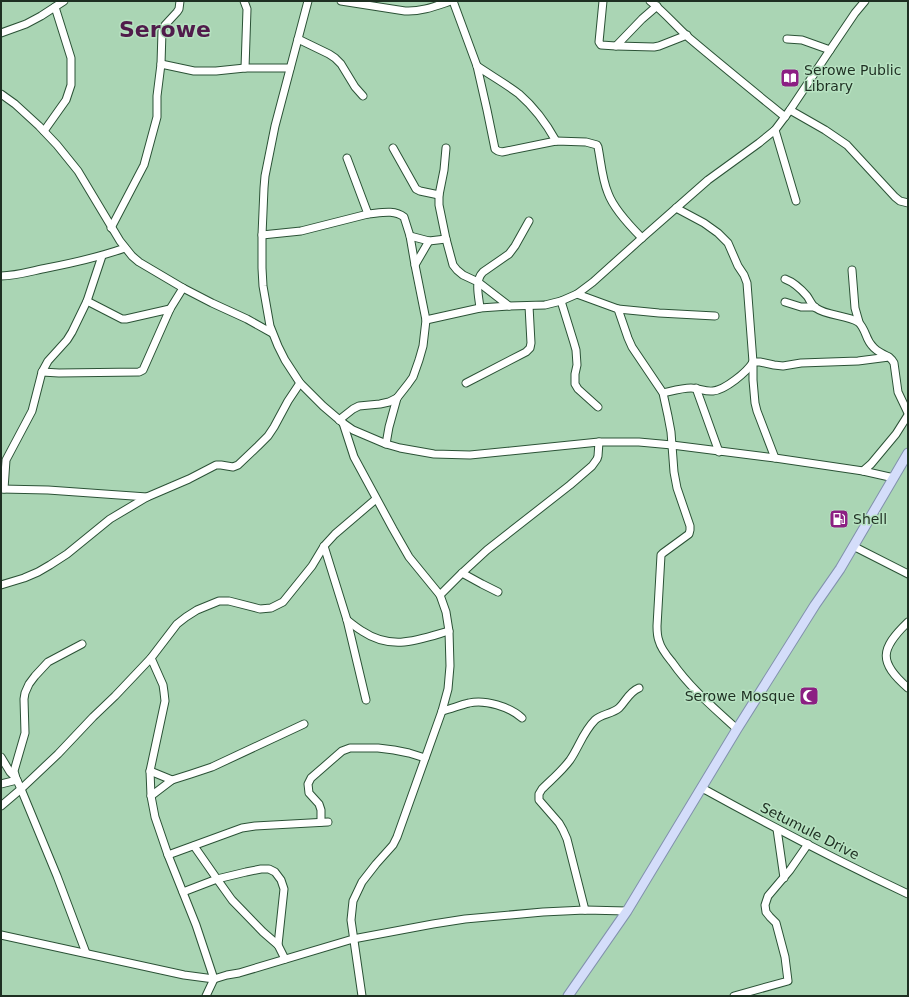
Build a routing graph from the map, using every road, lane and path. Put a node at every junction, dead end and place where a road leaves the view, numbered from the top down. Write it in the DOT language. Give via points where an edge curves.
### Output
graph roads {
  1 [pos="64,1"];
  2 [pos="180,1"];
  3 [pos="244,1"];
  4 [pos="308,1"];
  5 [pos="341,1"];
  6 [pos="452,1"];
  7 [pos="603,1"];
  8 [pos="650,1"];
  9 [pos="865,1"];
  10 [pos="657,6"];
  11 [pos="55,7"];
  12 [pos="1,33"];
  13 [pos="687,35"];
  14 [pos="298,39"];
  15 [pos="787,39"];
  16 [pos="616,46"];
  17 [pos="830,50"];
  18 [pos="161,64"];
  19 [pos="477,66"];
  20 [pos="245,68"];
  21 [pos="290,68"];
  22 [pos="1,94"];
  23 [pos="363,96"];
  24 [pos="790,110"];
  25 [pos="785,117"];
  26 [pos="775,130"];
  27 [pos="44,131"];
  28 [pos="556,141"];
  29 [pos="393,148"];
  30 [pos="446,148"];
  31 [pos="347,158"];
  32 [pos="439,195"];
  33 [pos="796,201"];
  34 [pos="908,203"];
  35 [pos="676,208"];
  36 [pos="368,214"];
  37 [pos="529,221"];
  38 [pos="111,228"];
  39 [pos="262,235"];
  40 [pos="410,236"];
  41 [pos="642,238"];
  42 [pos="446,239"];
  43 [pos="429,241"];
  44 [pos="125,248"];
  45 [pos="102,256"];
  46 [pos="415,265"];
  47 [pos="852,270"];
  48 [pos="1,276"];
  49 [pos="785,279"];
  50 [pos="478,282"];
  51 [pos="183,288"];
  52 [pos="577,294"];
  53 [pos="87,301"];
  54 [pos="560,301"];
  55 [pos="785,302"];
  56 [pos="509,306"];
  57 [pos="529,306"];
  58 [pos="815,307"];
  59 [pos="480,308"];
  60 [pos="618,309"];
  61 [pos="170,310"];
  62 [pos="715,316"];
  63 [pos="426,320"];
  64 [pos="859,322"];
  65 [pos="272,333"];
  66 [pos="889,357"];
  67 [pos="753,362"];
  68 [pos="42,372"];
  69 [pos="300,383"];
  70 [pos="466,383"];
  71 [pos="696,388"];
  72 [pos="663,393"];
  73 [pos="397,398"];
  74 [pos="598,407"];
  75 [pos="908,414"];
  76 [pos="341,421"];
  77 [pos="599,442"];
  78 [pos="386,444"];
  79 [pos="672,445"];
  80 [pos="719,452"];
  81 [pos="908,453"];
  82 [pos="775,458"];
  83 [pos="863,471"];
  84 [pos="894,478"];
  85 [pos="3,489"];
  86 [pos="147,497"];
  87 [pos="376,498"];
  88 [pos="324,546"];
  89 [pos="853,546"];
  90 [pos="462,573"];
  91 [pos="908,574"];
  92 [pos="1,584"];
  93 [pos="498,592"];
  94 [pos="440,595"];
  95 [pos="347,620"];
  96 [pos="908,622"];
  97 [pos="449,631"];
  98 [pos="82,644"];
  99 [pos="151,658"];
  100 [pos="639,688"];
  101 [pos="908,688"];
  102 [pos="366,700"];
  103 [pos="442,712"];
  104 [pos="522,718"];
  105 [pos="304,724"];
  106 [pos="737,729"];
  107 [pos="425,758"];
  108 [pos="1,759"];
  109 [pos="150,771"];
  110 [pos="16,779"];
  111 [pos="172,780"];
  112 [pos="1,784"];
  113 [pos="702,788"];
  114 [pos="21,789"];
  115 [pos="151,796"];
  116 [pos="1,806"];
  117 [pos="777,829"];
  118 [pos="808,844"];
  119 [pos="194,846"];
  120 [pos="168,855"];
  121 [pos="784,878"];
  122 [pos="217,880"];
  123 [pos="183,892"];
  124 [pos="908,894"];
  125 [pos="585,910"];
  126 [pos="627,911"];
  127 [pos="1,935"];
  128 [pos="353,939"];
  129 [pos="278,945"];
  130 [pos="86,953"];
  131 [pos="285,959"];
  132 [pos="214,979"];
  133 [pos="206,996"];
  134 [pos="362,996"];
  135 [pos="568,996"];
  136 [pos="734,996"];
  1 -- 11 [label="street"];
  2 -- 18 [label="street" via="179,9 163,27"];
  3 -- 20 [label="street"];
  4 -- 14 [label="street"];
  5 -- 6 [label="street" via="414,12"];
  6 -- 19 [label="street"];
  7 -- 16 [label="street" via="598,42 601,45"];
  8 -- 10 [label="street"];
  9 -- 17 [label="street"];
  10 -- 13 [label="street"];
  10 -- 16 [label="street"];
  11 -- 12 [label="street" via="26,24"];
  11 -- 27 [label="street" via="71,58 70,85 66,100"];
  13 -- 16 [label="street" via="654,48"];
  13 -- 25 [label="street"];
  14 -- 21 [label="street"];
  14 -- 23 [label="street" via="335,58"];
  15 -- 17 [label="street" via="802,40"];
  17 -- 24 [label="street"];
  18 -- 20 [label="street" via="194,72"];
  18 -- 38 [label="street" via="157,117 144,165"];
  19 -- 28 [label="street" via="528,102"];
  19 -- 28 [label="street" via="495,149 498,152"];
  20 -- 21 [label="street"];
  21 -- 39 [label="street" via="265,176"];
  22 -- 27 [label="street"];
  24 -- 25 [label="street"];
  24 -- 34 [label="street" via="847,146 895,197"];
  25 -- 26 [label="street"];
  26 -- 33 [label="street"];
  26 -- 35 [label="street" via="708,180"];
  27 -- 38 [label="street" via="78,171"];
  28 -- 41 [label="street" via="597,145 610,200"];
  29 -- 32 [label="street" via="416,189"];
  30 -- 32 [label="street"];
  31 -- 36 [label="street"];
  32 -- 42 [label="street"];
  35 -- 41 [label="street"];
  35 -- 67 [label="street" via="718,232 730,246 747,283"];
  36 -- 39 [label="street" via="301,231"];
  36 -- 40 [label="street" via="392,212 402,215"];
  37 -- 50 [label="street" via="513,250 483,272"];
  38 -- 44 [label="street"];
  39 -- 65 [label="street" via="263,286"];
  40 -- 43 [label="street"];
  40 -- 46 [label="street"];
  41 -- 52 [label="street"];
  42 -- 43 [label="street"];
  42 -- 50 [label="street" via="453,266 463,275"];
  43 -- 46 [label="street"];
  44 -- 45 [label="street"];
  44 -- 51 [label="street" via="139,262"];
  45 -- 48 [label="street"];
  45 -- 53 [label="street"];
  46 -- 63 [label="street"];
  47 -- 64 [label="street" via="855,308"];
  49 -- 58 [label="street" via="805,294"];
  50 -- 56 [label="street"];
  50 -- 59 [label="street"];
  51 -- 61 [label="street"];
  51 -- 65 [label="street"];
  52 -- 54 [label="street"];
  52 -- 60 [label="street"];
  53 -- 61 [label="street" via="122,319"];
  53 -- 68 [label="street" via="67,340 48,361"];
  54 -- 57 [label="street"];
  54 -- 74 [label="street" via="576,350 575,384"];
  55 -- 58 [label="street" via="801,307"];
  56 -- 57 [label="street"];
  56 -- 59 [label="street"];
  57 -- 70 [label="street" via="530,348"];
  58 -- 64 [label="street"];
  59 -- 63 [label="street"];
  60 -- 62 [label="street"];
  60 -- 72 [label="street" via="632,347"];
  61 -- 68 [label="street" via="145,366 139,372"];
  63 -- 73 [label="street" via="419,360 408,384"];
  64 -- 66 [label="street" via="870,345"];
  65 -- 69 [label="street"];
  66 -- 67 [label="street" via="783,366"];
  66 -- 75 [label="street" via="894,363 898,392"];
  67 -- 71 [label="street" via="745,372 724,388 715,391"];
  67 -- 82 [label="street" via="755,403"];
  68 -- 85 [label="street" via="32,411 6,460"];
  69 -- 76 [label="street"];
  69 -- 86 [label="street" via="274,427 238,465 216,465"];
  71 -- 72 [label="street"];
  71 -- 80 [label="street"];
  72 -- 79 [label="street"];
  73 -- 76 [label="street" via="380,404 359,406"];
  73 -- 78 [label="street"];
  75 -- 83 [label="street" via="896,434"];
  76 -- 78 [label="street" via="353,430"];
  76 -- 87 [label="street" via="354,457"];
  77 -- 78 [label="street" via="470,455 434,454"];
  77 -- 79 [label="street"];
  77 -- 90 [label="street" via="598,456 592,466"];
  79 -- 80 [label="street"];
  79 -- 106 [label="street" via="677,488 690,530 689,534 661,555 657,626 659,642 678,671"];
  80 -- 82 [label="street"];
  81 -- 84 [label="main road"];
  82 -- 83 [label="street"];
  83 -- 84 [label="street"];
  84 -- 89 [label="main road"];
  85 -- 86 [label="street"];
  86 -- 92 [label="street" via="100,526 50,565 24,578"];
  87 -- 88 [label="street"];
  87 -- 94 [label="street" via="409,557"];
  88 -- 95 [label="street"];
  88 -- 99 [label="street" via="312,566 283,602 271,608 260,609 219,601 197,610 177,624"];
  89 -- 91 [label="street"];
  89 -- 106 [label="main road"];
  90 -- 93 [label="street"];
  90 -- 94 [label="street"];
  94 -- 97 [label="street"];
  95 -- 97 [label="street" via="362,632 390,642 404,642"];
  95 -- 102 [label="street"];
  96 -- 101 [label="street" via="892,640 886,653 888,666"];
  97 -- 103 [label="street" via="450,666"];
  98 -- 110 [label="street" via="48,662 29,684 24,699 25,733 14,771"];
  99 -- 109 [label="street" via="163,685 165,702"];
  99 -- 114 [label="street"];
  100 -- 125 [label="street" via="634,690 616,710 593,722 570,760 542,789 538,797 559,823 567,839"];
  103 -- 104 [label="street" via="479,702 513,711"];
  103 -- 107 [label="street"];
  105 -- 111 [label="street" via="212,766"];
  106 -- 113 [label="main road"];
  107 -- 119 [label="street" via="409,752 378,748 350,748 342,751 311,778 308,784 309,793 319,804 324,822 242,828"];
  107 -- 128 [label="street" via="393,845 362,882 353,901 350,920"];
  108 -- 110 [label="street"];
  109 -- 111 [label="street"];
  109 -- 115 [label="street"];
  110 -- 112 [label="street"];
  110 -- 114 [label="street"];
  111 -- 115 [label="street"];
  113 -- 117 [label="street, Setumule Drive"];
  113 -- 126 [label="main road"];
  114 -- 116 [label="street"];
  114 -- 130 [label="street"];
  115 -- 120 [label="street"];
  117 -- 118 [label="street, Setumule Drive"];
  117 -- 121 [label="street"];
  118 -- 121 [label="street"];
  118 -- 124 [label="street, Setumule Drive"];
  119 -- 120 [label="street"];
  119 -- 122 [label="street"];
  120 -- 123 [label="street"];
  121 -- 136 [label="street" via="768,896 764,905 766,912 776,923 788,981"];
  122 -- 123 [label="street"];
  122 -- 129 [label="street" via="247,916"];
  122 -- 129 [label="street" via="261,869 275,872 282,880 284,889"];
  123 -- 132 [label="street"];
  125 -- 126 [label="street"];
  125 -- 128 [label="street" via="466,919"];
  126 -- 135 [label="main road"];
  127 -- 130 [label="street"];
  128 -- 131 [label="street"];
  128 -- 134 [label="street"];
  129 -- 131 [label="street"];
  130 -- 132 [label="street" via="184,975"];
  131 -- 132 [label="street"];
  132 -- 133 [label="street"];
}
